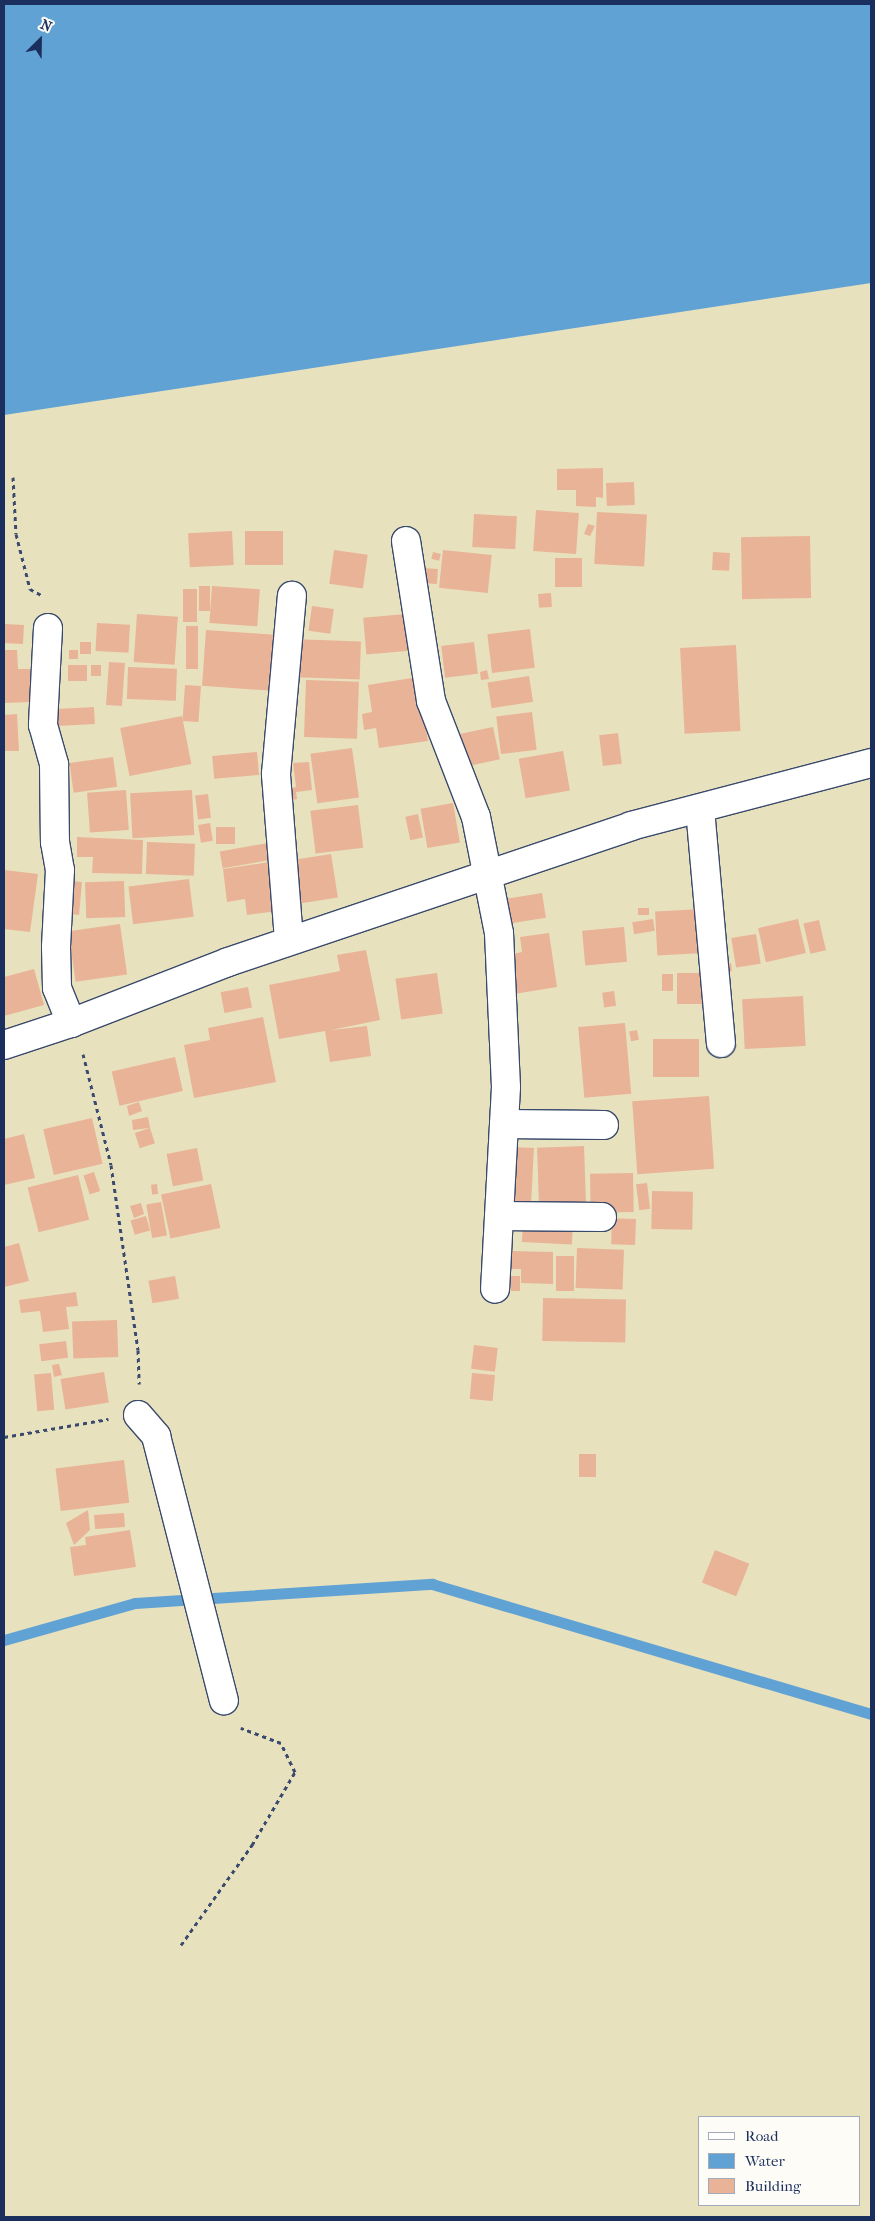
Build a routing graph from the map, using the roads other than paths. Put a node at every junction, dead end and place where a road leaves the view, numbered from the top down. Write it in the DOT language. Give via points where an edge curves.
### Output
graph roads {
  1 [pos="406,541"];
  2 [pos="292,596"];
  3 [pos="48,628"];
  4 [pos="871,763"];
  5 [pos="700,809"];
  6 [pos="488,874"];
  7 [pos="289,940"];
  8 [pos="71,1023"];
  9 [pos="721,1043"];
  10 [pos="4,1045"];
  11 [pos="504,1124"];
  12 [pos="604,1125"];
  13 [pos="499,1216"];
  14 [pos="602,1217"];
  15 [pos="495,1289"];
  16 [pos="138,1415"];
  17 [pos="224,1700"];
  1 -- 6 [label="street" via="431,701 476,817"];
  2 -- 7 [label="street" via="276,774"];
  3 -- 8 [label="street" via="43,725 54,764 55,842 60,870 57,988"];
  4 -- 5 [label="street"];
  5 -- 6 [label="street" via="631,826"];
  5 -- 9 [label="street"];
  6 -- 7 [label="street"];
  6 -- 11 [label="street" via="499,933 506,1087"];
  7 -- 8 [label="street"];
  8 -- 10 [label="street"];
  11 -- 12 [label="street"];
  11 -- 13 [label="street"];
  13 -- 14 [label="street"];
  13 -- 15 [label="street"];
  16 -- 17 [label="street" via="156,1436"];
}
